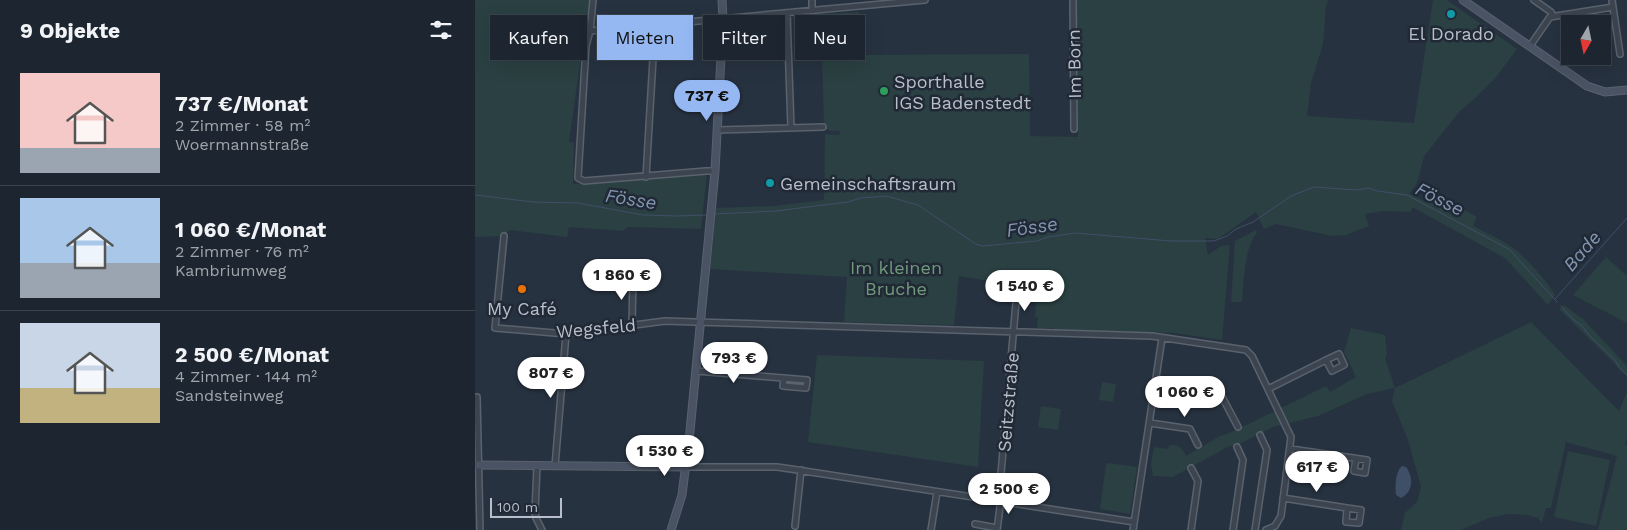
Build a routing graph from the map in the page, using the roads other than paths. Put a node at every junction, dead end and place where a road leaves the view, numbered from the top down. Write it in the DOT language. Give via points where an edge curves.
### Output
graph roads {
  1 [pos="593,0"];
  2 [pos="722,0"];
  3 [pos="812,0"];
  4 [pos="915,0"];
  5 [pos="925,0"];
  6 [pos="1073,0"];
  7 [pos="1463,0"];
  8 [pos="1534,0"];
  9 [pos="1612,0"];
  10 [pos="864,3"];
  11 [pos="1613,8"];
  12 [pos="812,10"];
  13 [pos="787,13"];
  14 [pos="723,15"];
  15 [pos="766,15"];
  16 [pos="1553,16"];
  17 [pos="597,30"];
  18 [pos="590,31"];
  19 [pos="1530,46"];
  20 [pos="1620,54"];
  21 [pos="653,60"];
  22 [pos="721,60"];
  23 [pos="1627,90"];
  24 [pos="823,127"];
  25 [pos="791,128"];
  26 [pos="1074,129"];
  27 [pos="717,130"];
  28 [pos="715,171"];
  29 [pos="646,177"];
  30 [pos="504,236"];
  31 [pos="633,276"];
  32 [pos="1017,291"];
  33 [pos="700,322"];
  34 [pos="632,325"];
  35 [pos="1014,332"];
  36 [pos="566,334"];
  37 [pos="1163,338"];
  38 [pos="1326,360"];
  39 [pos="696,371"];
  40 [pos="784,378"];
  41 [pos="1156,381"];
  42 [pos="1268,389"];
  43 [pos="475,397"];
  44 [pos="1150,423"];
  45 [pos="1238,427"];
  46 [pos="1260,435"];
  47 [pos="1198,445"];
  48 [pos="1237,446"];
  49 [pos="1291,449"];
  50 [pos="1356,459"];
  51 [pos="477,464"];
  52 [pos="537,466"];
  53 [pos="555,466"];
  54 [pos="1191,468"];
  55 [pos="686,469"];
  56 [pos="801,470"];
  57 [pos="937,492"];
  58 [pos="1283,498"];
  59 [pos="1000,502"];
  60 [pos="1347,508"];
  61 [pos="1135,522"];
  62 [pos="975,524"];
  63 [pos="795,526"];
  64 [pos="983,528"];
  65 [pos="997,529"];
  66 [pos="480,530"];
  67 [pos="541,530"];
  68 [pos="671,530"];
  69 [pos="931,530"];
  70 [pos="1133,530"];
  71 [pos="1191,530"];
  72 [pos="1233,530"];
  73 [pos="1255,530"];
  74 [pos="1266,530"];
  1 -- 18 [label="street"];
  2 -- 14 [label="street"];
  3 -- 12 [label="street"];
  4 -- 5 [label="street"];
  4 -- 10 [label="street"];
  6 -- 26 [label="street, Im Born"];
  7 -- 19 [label="street"];
  8 -- 16 [label="street"];
  9 -- 11 [label="street"];
  10 -- 12 [label="street"];
  11 -- 16 [label="street"];
  11 -- 20 [label="street"];
  12 -- 13 [label="street"];
  13 -- 15 [label="street"];
  13 -- 25 [label="street"];
  16 -- 19 [label="street"];
  17 -- 18 [label="street"];
  18 -- 29 [label="street" via="586,46 578,175 584,181"];
  19 -- 23 [label="street" via="1587,86 1605,92"];
  21 -- 29 [label="street"];
  22 -- 27 [label="street"];
  24 -- 25 [label="street"];
  25 -- 27 [label="street"];
  27 -- 28 [label="street"];
  28 -- 29 [label="street"];
  28 -- 33 [label="street"];
  30 -- 36 [label="street, Wegsfeld" via="495,328"];
  31 -- 34 [label="street"];
  32 -- 35 [label="street, Seitzstraße"];
  33 -- 34 [label="street, Wegsfeld" via="665,321"];
  33 -- 35 [label="street"];
  33 -- 39 [label="street"];
  34 -- 36 [label="street, Wegsfeld"];
  35 -- 37 [label="street"];
  35 -- 59 [label="street, Seitzstraße"];
  36 -- 53 [label="street"];
  37 -- 41 [label="street"];
  37 -- 42 [label="street" via="1246,350"];
  38 -- 42 [label="street"];
  39 -- 40 [label="street"];
  39 -- 55 [label="street"];
  41 -- 44 [label="street"];
  41 -- 45 [label="street" via="1219,391"];
  42 -- 49 [label="street" via="1291,437"];
  43 -- 51 [label="street"];
  44 -- 47 [label="street" via="1190,429"];
  44 -- 61 [label="street"];
  46 -- 73 [label="street" via="1267,450"];
  48 -- 72 [label="street" via="1243,460"];
  49 -- 50 [label="street"];
  49 -- 58 [label="street"];
  51 -- 52 [label="street"];
  51 -- 66 [label="street"];
  52 -- 53 [label="street"];
  52 -- 67 [label="street" via="535,512"];
  53 -- 55 [label="street"];
  54 -- 71 [label="street" via="1198,482"];
  55 -- 56 [label="street" via="777,467"];
  55 -- 68 [label="street" via="679,508"];
  56 -- 57 [label="street"];
  56 -- 63 [label="street"];
  57 -- 59 [label="street"];
  57 -- 69 [label="street"];
  58 -- 60 [label="street"];
  58 -- 74 [label="street" via="1279,522"];
  59 -- 61 [label="street"];
  59 -- 65 [label="street, Seitzstraße"];
  61 -- 70 [label="street"];
  62 -- 64 [label="street"];
  64 -- 65 [label="street"];
}
